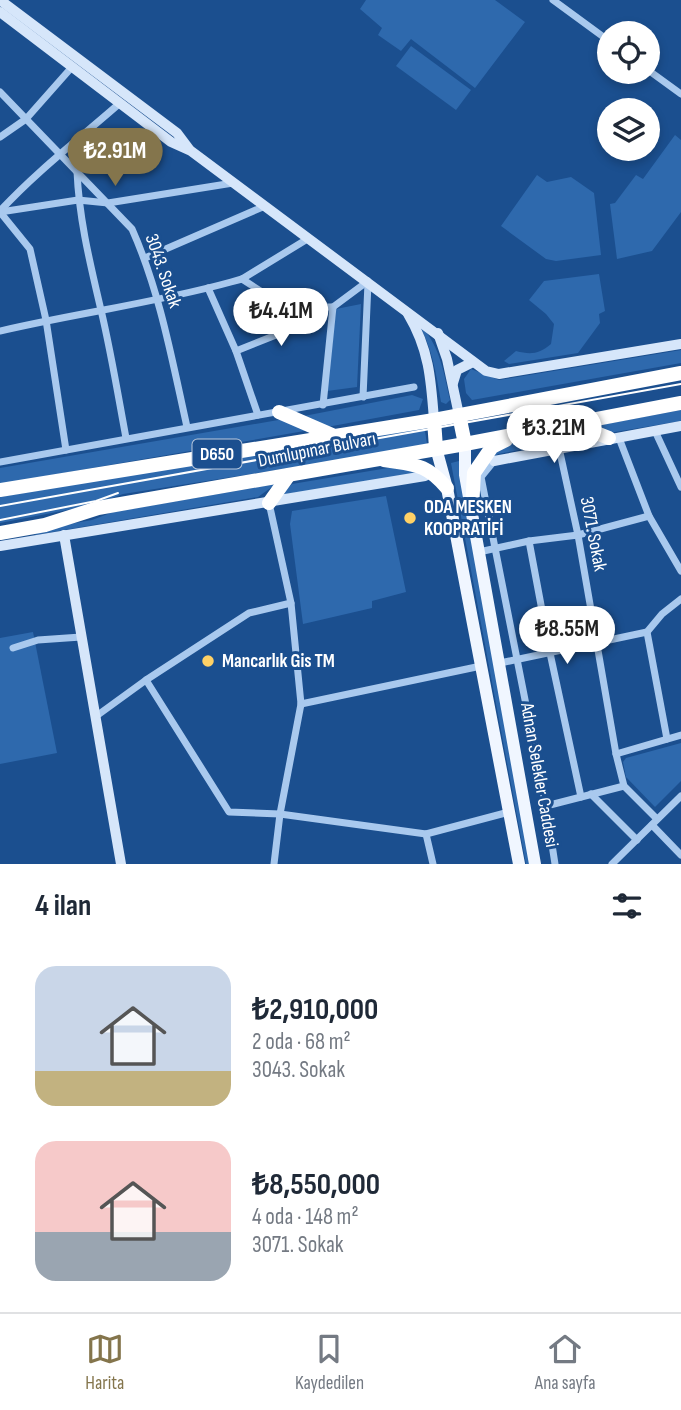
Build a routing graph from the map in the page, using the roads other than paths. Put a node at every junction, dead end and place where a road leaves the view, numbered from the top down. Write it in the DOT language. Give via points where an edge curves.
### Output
graph roads {
  1 [pos="0,0"];
  2 [pos="553,0"];
  3 [pos="0,12"];
  4 [pos="597,32"];
  5 [pos="72,67"];
  6 [pos="660,79"];
  7 [pos="0,92"];
  8 [pos="681,94"];
  9 [pos="120,103"];
  10 [pos="26,119"];
  11 [pos="0,137"];
  12 [pos="191,151"];
  13 [pos="59,154"];
  14 [pos="77,171"];
  15 [pos="234,183"];
  16 [pos="78,200"];
  17 [pos="108,203"];
  18 [pos="265,206"];
  19 [pos="0,212"];
  20 [pos="309,238"];
  21 [pos="145,258"];
  22 [pos="242,279"];
  23 [pos="368,281"];
  24 [pos="208,288"];
  25 [pos="158,299"];
  26 [pos="296,307"];
  27 [pos="333,307"];
  28 [pos="405,308"];
  29 [pos="102,312"];
  30 [pos="46,320"];
  31 [pos="0,331"];
  32 [pos="438,333"];
  33 [pos="681,344"];
  34 [pos="236,351"];
  35 [pos="473,362"];
  36 [pos="681,373"];
  37 [pos="452,384"];
  38 [pos="414,387"];
  39 [pos="363,397"];
  40 [pos="681,403"];
  41 [pos="323,405"];
  42 [pos="279,412"];
  43 [pos="258,415"];
  44 [pos="459,415"];
  45 [pos="434,420"];
  46 [pos="570,423"];
  47 [pos="681,426"];
  48 [pos="187,427"];
  49 [pos="655,431"];
  50 [pos="518,433"];
  51 [pos="333,436"];
  52 [pos="127,438"];
  53 [pos="614,438"];
  54 [pos="465,444"];
  55 [pos="436,448"];
  56 [pos="559,448"];
  57 [pos="66,450"];
  58 [pos="372,458"];
  59 [pos="0,461"];
  60 [pos="494,461"];
  61 [pos="289,475"];
  62 [pos="425,477"];
  63 [pos="681,487"];
  64 [pos="447,488"];
  65 [pos="0,490"];
  66 [pos="269,503"];
  67 [pos="472,508"];
  68 [pos="649,516"];
  69 [pos="45,525"];
  70 [pos="0,533"];
  71 [pos="64,535"];
  72 [pos="578,535"];
  73 [pos="530,541"];
  74 [pos="22,542"];
  75 [pos="0,546"];
  76 [pos="495,548"];
  77 [pos="480,552"];
  78 [pos="681,571"];
  79 [pos="681,599"];
  80 [pos="291,603"];
  81 [pos="647,632"];
  82 [pos="81,637"];
  83 [pos="598,642"];
  84 [pos="13,648"];
  85 [pos="550,653"];
  86 [pos="517,660"];
  87 [pos="500,663"];
  88 [pos="481,666"];
  89 [pos="146,680"];
  90 [pos="301,704"];
  91 [pos="94,718"];
  92 [pos="681,735"];
  93 [pos="667,739"];
  94 [pos="616,754"];
  95 [pos="624,786"];
  96 [pos="591,794"];
  97 [pos="681,796"];
  98 [pos="582,797"];
  99 [pos="546,806"];
  100 [pos="509,812"];
  101 [pos="280,814"];
  102 [pos="655,822"];
  103 [pos="426,834"];
  104 [pos="637,840"];
  105 [pos="681,855"];
  106 [pos="121,864"];
  107 [pos="274,864"];
  108 [pos="433,864"];
  109 [pos="519,864"];
  110 [pos="535,864"];
  111 [pos="555,864"];
  112 [pos="612,864"];
  1 -- 12 [label="street" via="177,133"];
  2 -- 4 [label="street"];
  3 -- 5 [label="street"];
  5 -- 9 [label="street"];
  5 -- 10 [label="street"];
  6 -- 8 [label="street"];
  7 -- 10 [label="street, 3043. Sokak"];
  9 -- 12 [label="street" via="171,142"];
  9 -- 13 [label="street"];
  10 -- 11 [label="street"];
  10 -- 13 [label="street, 3043. Sokak"];
  12 -- 15 [label="street"];
  13 -- 14 [label="street, 3043. Sokak"];
  13 -- 19 [label="street"];
  14 -- 16 [label="street"];
  14 -- 17 [label="street, 3043. Sokak"];
  15 -- 17 [label="street"];
  15 -- 18 [label="street"];
  16 -- 17 [label="street"];
  16 -- 19 [label="street"];
  16 -- 29 [label="street"];
  17 -- 21 [label="street, 3043. Sokak" via="132,229"];
  18 -- 20 [label="street"];
  18 -- 21 [label="street"];
  19 -- 30 [label="street" via="30,249"];
  20 -- 22 [label="street"];
  20 -- 23 [label="street"];
  21 -- 25 [label="street, 3043. Sokak"];
  22 -- 24 [label="street"];
  22 -- 26 [label="street" via="285,307"];
  23 -- 27 [label="street"];
  23 -- 28 [label="street"];
  23 -- 39 [label="street"];
  24 -- 25 [label="street"];
  24 -- 34 [label="street"];
  25 -- 29 [label="street"];
  25 -- 48 [label="street, 3043. Sokak"];
  26 -- 27 [label="street"];
  26 -- 34 [label="street" via="276,335"];
  27 -- 41 [label="street"];
  28 -- 32 [label="street"];
  28 -- 45 [label="street" via="424,345"];
  29 -- 30 [label="street"];
  29 -- 52 [label="street"];
  30 -- 31 [label="street"];
  30 -- 57 [label="street"];
  32 -- 35 [label="street"];
  32 -- 37 [label="street"];
  33 -- 35 [label="street" via="499,374"];
  34 -- 43 [label="street"];
  35 -- 37 [label="street" via="457,370"];
  36 -- 44 [label="highway, Dumlupınar Bulvarı / D650"];
  37 -- 44 [label="street"];
  38 -- 39 [label="street"];
  39 -- 41 [label="street"];
  40 -- 46 [label="highway, Dumlupınar Bulvarı / D650"];
  41 -- 42 [label="street"];
  42 -- 43 [label="street"];
  42 -- 51 [label="highway"];
  43 -- 48 [label="street"];
  44 -- 45 [label="highway, Dumlupınar Bulvarı / D650"];
  44 -- 54 [label="highway"];
  45 -- 51 [label="highway, Dumlupınar Bulvarı / D650"];
  45 -- 55 [label="highway"];
  46 -- 50 [label="highway, Dumlupınar Bulvarı / D650"];
  46 -- 53 [label="highway"];
  47 -- 49 [label="street"];
  48 -- 52 [label="street"];
  49 -- 53 [label="street"];
  49 -- 63 [label="street"];
  50 -- 54 [label="highway, Dumlupınar Bulvarı / D650"];
  50 -- 67 [label="highway" via="492,447 474,472"];
  51 -- 65 [label="highway, Dumlupınar Bulvarı / D650"];
  52 -- 57 [label="street"];
  53 -- 56 [label="street"];
  53 -- 68 [label="street"];
  54 -- 55 [label="highway, Dumlupınar Bulvarı / D650"];
  54 -- 67 [label="main road, Adnan Selekler Caddesi"];
  55 -- 58 [label="highway, Dumlupınar Bulvarı / D650"];
  55 -- 64 [label="main road, Adnan Selekler Caddesi"];
  56 -- 60 [label="street"];
  56 -- 72 [label="street, 3071. Sokak"];
  57 -- 59 [label="street"];
  58 -- 61 [label="highway, Dumlupınar Bulvarı / D650"];
  58 -- 64 [label="highway" via="421,466"];
  60 -- 76 [label="street" via="481,477"];
  61 -- 66 [label="highway"];
  61 -- 69 [label="highway, Dumlupınar Bulvarı / D650" via="98,508"];
  62 -- 66 [label="street"];
  64 -- 88 [label="main road, Adnan Selekler Caddesi"];
  66 -- 71 [label="street"];
  66 -- 80 [label="street"];
  67 -- 77 [label="main road, Adnan Selekler Caddesi"];
  68 -- 72 [label="street"];
  68 -- 78 [label="street"];
  69 -- 70 [label="highway, Dumlupınar Bulvarı / D650"];
  69 -- 74 [label="highway"];
  71 -- 74 [label="street"];
  71 -- 82 [label="street"];
  72 -- 73 [label="street"];
  72 -- 83 [label="street, 3071. Sokak"];
  73 -- 76 [label="street"];
  73 -- 85 [label="street"];
  74 -- 75 [label="street"];
  76 -- 77 [label="street"];
  76 -- 86 [label="street"];
  77 -- 87 [label="main road, Adnan Selekler Caddesi"];
  79 -- 81 [label="street"];
  80 -- 89 [label="street" via="249,613"];
  80 -- 90 [label="street"];
  81 -- 83 [label="street"];
  81 -- 93 [label="street"];
  82 -- 84 [label="street" via="38,640"];
  82 -- 91 [label="street"];
  83 -- 85 [label="street"];
  83 -- 94 [label="street, 3071. Sokak"];
  85 -- 86 [label="street"];
  85 -- 98 [label="street"];
  86 -- 87 [label="street"];
  86 -- 99 [label="street"];
  87 -- 110 [label="main road, Adnan Selekler Caddesi"];
  88 -- 90 [label="street"];
  88 -- 100 [label="main road, Adnan Selekler Caddesi"];
  89 -- 91 [label="street"];
  89 -- 101 [label="street" via="229,812"];
  90 -- 101 [label="street"];
  91 -- 106 [label="street"];
  92 -- 93 [label="street"];
  93 -- 94 [label="street"];
  94 -- 95 [label="street, 3071. Sokak"];
  95 -- 96 [label="street"];
  95 -- 102 [label="street"];
  96 -- 98 [label="street"];
  96 -- 104 [label="street"];
  97 -- 102 [label="street"];
  98 -- 99 [label="street"];
  99 -- 111 [label="street"];
  100 -- 103 [label="street"];
  100 -- 109 [label="main road, Adnan Selekler Caddesi"];
  101 -- 103 [label="street"];
  101 -- 107 [label="street"];
  102 -- 104 [label="street"];
  102 -- 105 [label="street"];
  103 -- 108 [label="street"];
  104 -- 112 [label="street"];
}
